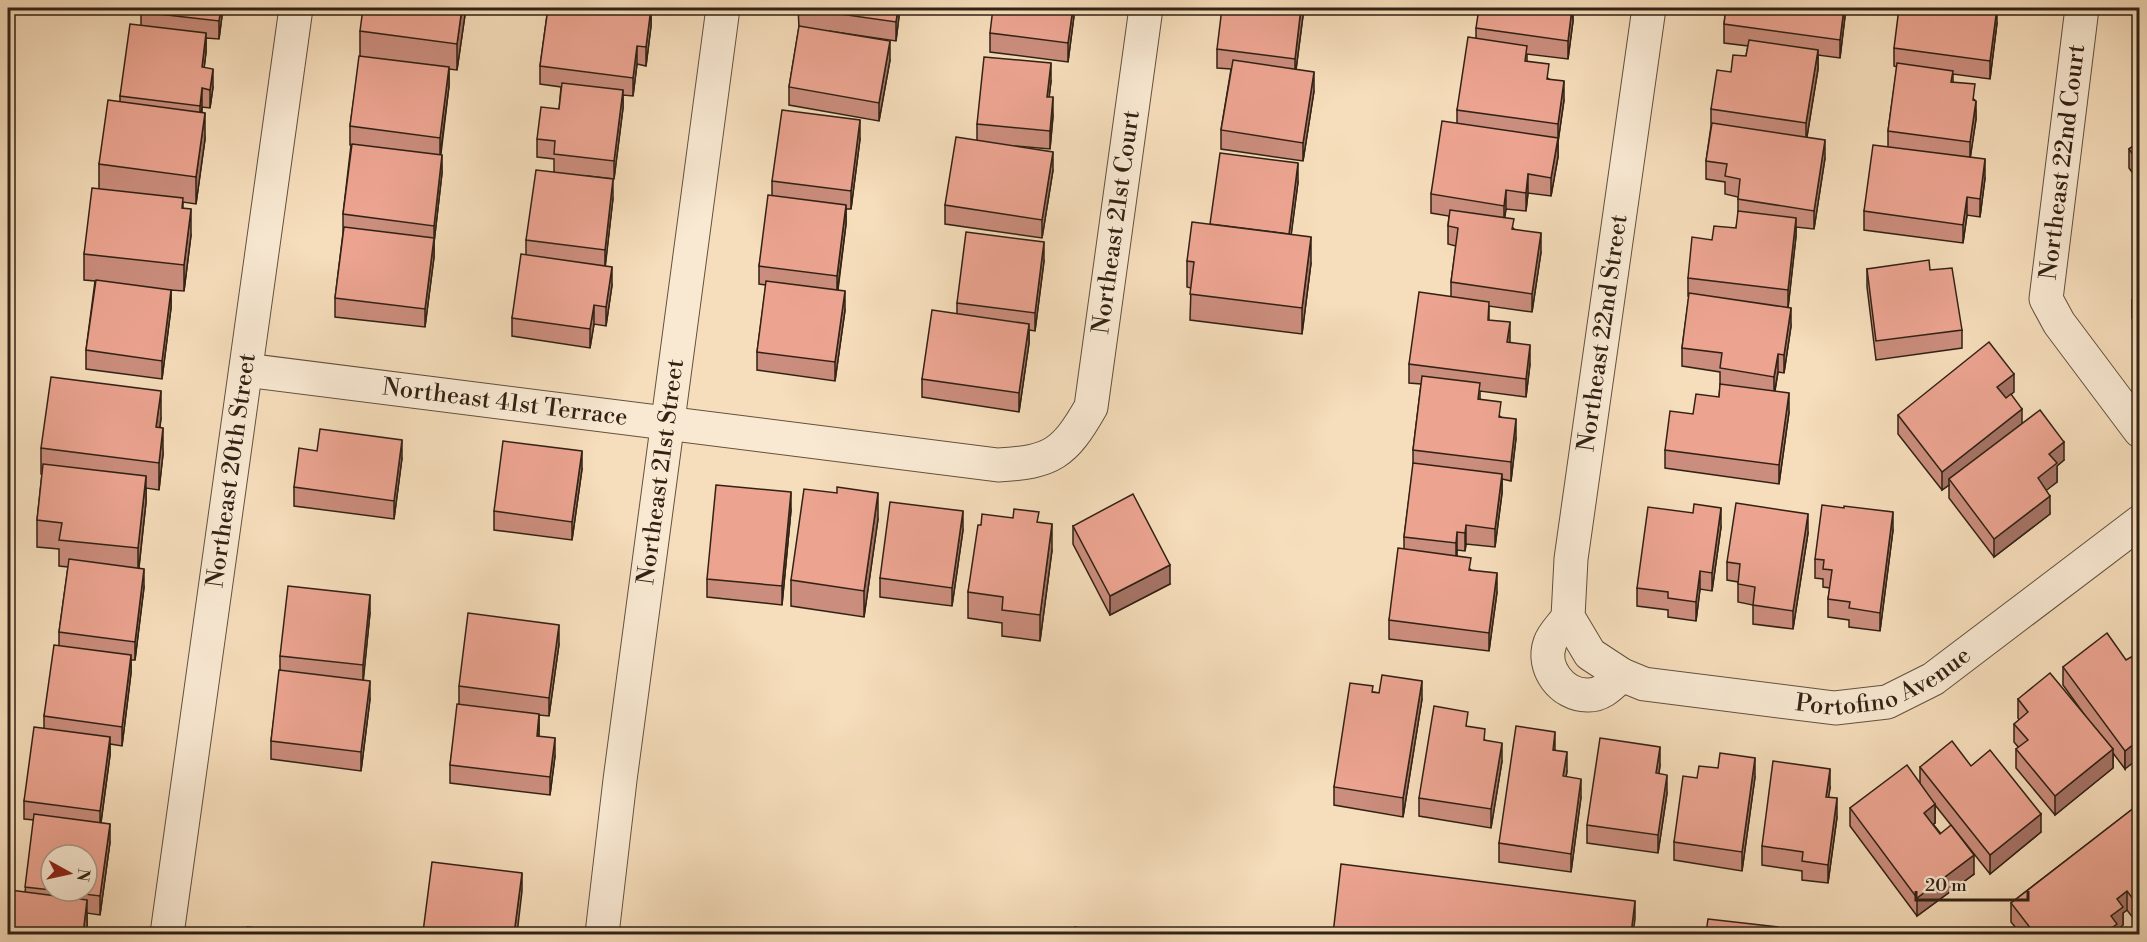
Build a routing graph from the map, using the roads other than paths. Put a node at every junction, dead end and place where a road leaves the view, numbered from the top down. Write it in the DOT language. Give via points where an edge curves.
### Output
graph roads {
  1 [pos="296,8"];
  2 [pos="723,8"];
  3 [pos="1146,8"];
  4 [pos="1649,8"];
  5 [pos="2082,8"];
  6 [pos="246,370"];
  7 [pos="668,424"];
  8 [pos="2139,431"];
  9 [pos="1077,432"];
  10 [pos="2139,522"];
  11 [pos="1568,617"];
  12 [pos="1622,675"];
  13 [pos="167,934"];
  14 [pos="602,934"];
  1 -- 6 [label="street, Northeast 20th Street"];
  2 -- 7 [label="street, Northeast 21st Street"];
  3 -- 9 [label="street, Northeast 21st Court" via="1091,407"];
  4 -- 11 [label="street, Northeast 22nd Street" via="1571,559"];
  5 -- 8 [label="street, Northeast 22nd Court" via="2046,299 2059,323"];
  6 -- 7 [label="street, Northeast 41st Terrace"];
  6 -- 13 [label="street, Northeast 20th Street"];
  7 -- 9 [label="street, Northeast 41st Terrace" via="998,465 1030,463 1058,452"];
  7 -- 14 [label="street, Northeast 21st Street"];
  10 -- 12 [label="street, Portofino Avenue" via="1933,679 1887,702 1835,708 1644,684"];
  11 -- 12 [label="street, Portofino Avenue" via="1590,654"];
  11 -- 12 [label="street" via="1550,642 1547,661 1553,676 1573,693 1589,696 1606,690"];
}
